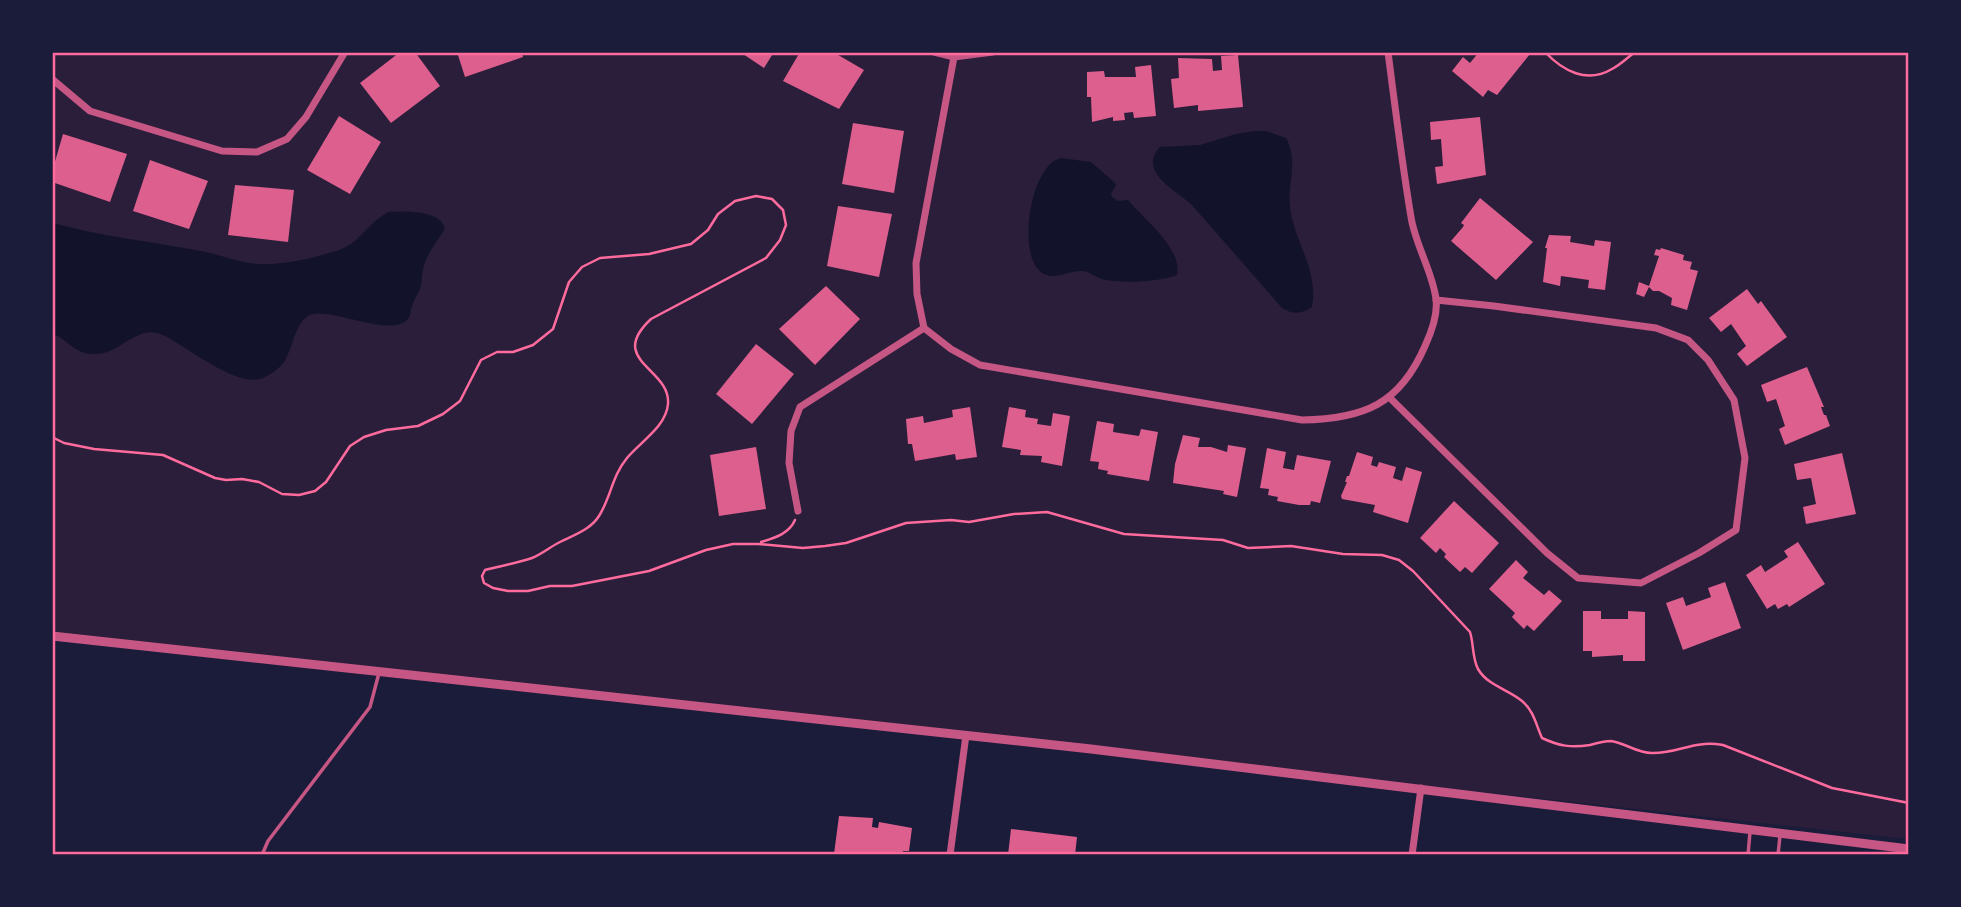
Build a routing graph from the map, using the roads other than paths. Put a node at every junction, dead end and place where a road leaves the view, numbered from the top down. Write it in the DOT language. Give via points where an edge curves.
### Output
graph roads {
  1 [pos="345,52"];
  2 [pos="934,52"];
  3 [pos="993,52"];
  4 [pos="1388,52"];
  5 [pos="954,57"];
  6 [pos="52,79"];
  7 [pos="1436,300"];
  8 [pos="924,328"];
  9 [pos="1390,398"];
  10 [pos="798,511"];
  11 [pos="52,636"];
  12 [pos="379,671"];
  13 [pos="966,735"];
  14 [pos="1421,788"];
  15 [pos="1751,831"];
  16 [pos="1781,834"];
  17 [pos="1909,849"];
  18 [pos="262,855"];
  19 [pos="950,855"];
  20 [pos="1412,855"];
  21 [pos="1748,855"];
  22 [pos="1779,855"];
  1 -- 6 [label="street" via="306,117 287,139 257,152 222,151 90,111"];
  2 -- 5 [label="street"];
  3 -- 5 [label="street"];
  4 -- 7 [label="street" via="1411,221"];
  5 -- 8 [label="street" via="916,263"];
  7 -- 9 [label="street" via="1431,332 1415,369"];
  7 -- 9 [label="street" via="1656,328 1688,340 1708,360 1734,400 1745,458 1736,530 1641,583 1578,578"];
  8 -- 9 [label="street" via="980,365 1303,420 1334,420"];
  8 -- 10 [label="street" via="800,407 791,431 789,463"];
  11 -- 12 [label="street"];
  12 -- 13 [label="street"];
  12 -- 18 [label="lane" via="370,707"];
  13 -- 14 [label="street"];
  13 -- 19 [label="street"];
  14 -- 15 [label="street"];
  14 -- 20 [label="street"];
  15 -- 16 [label="street"];
  15 -- 21 [label="lane"];
  16 -- 17 [label="street"];
  16 -- 22 [label="lane"];
}
